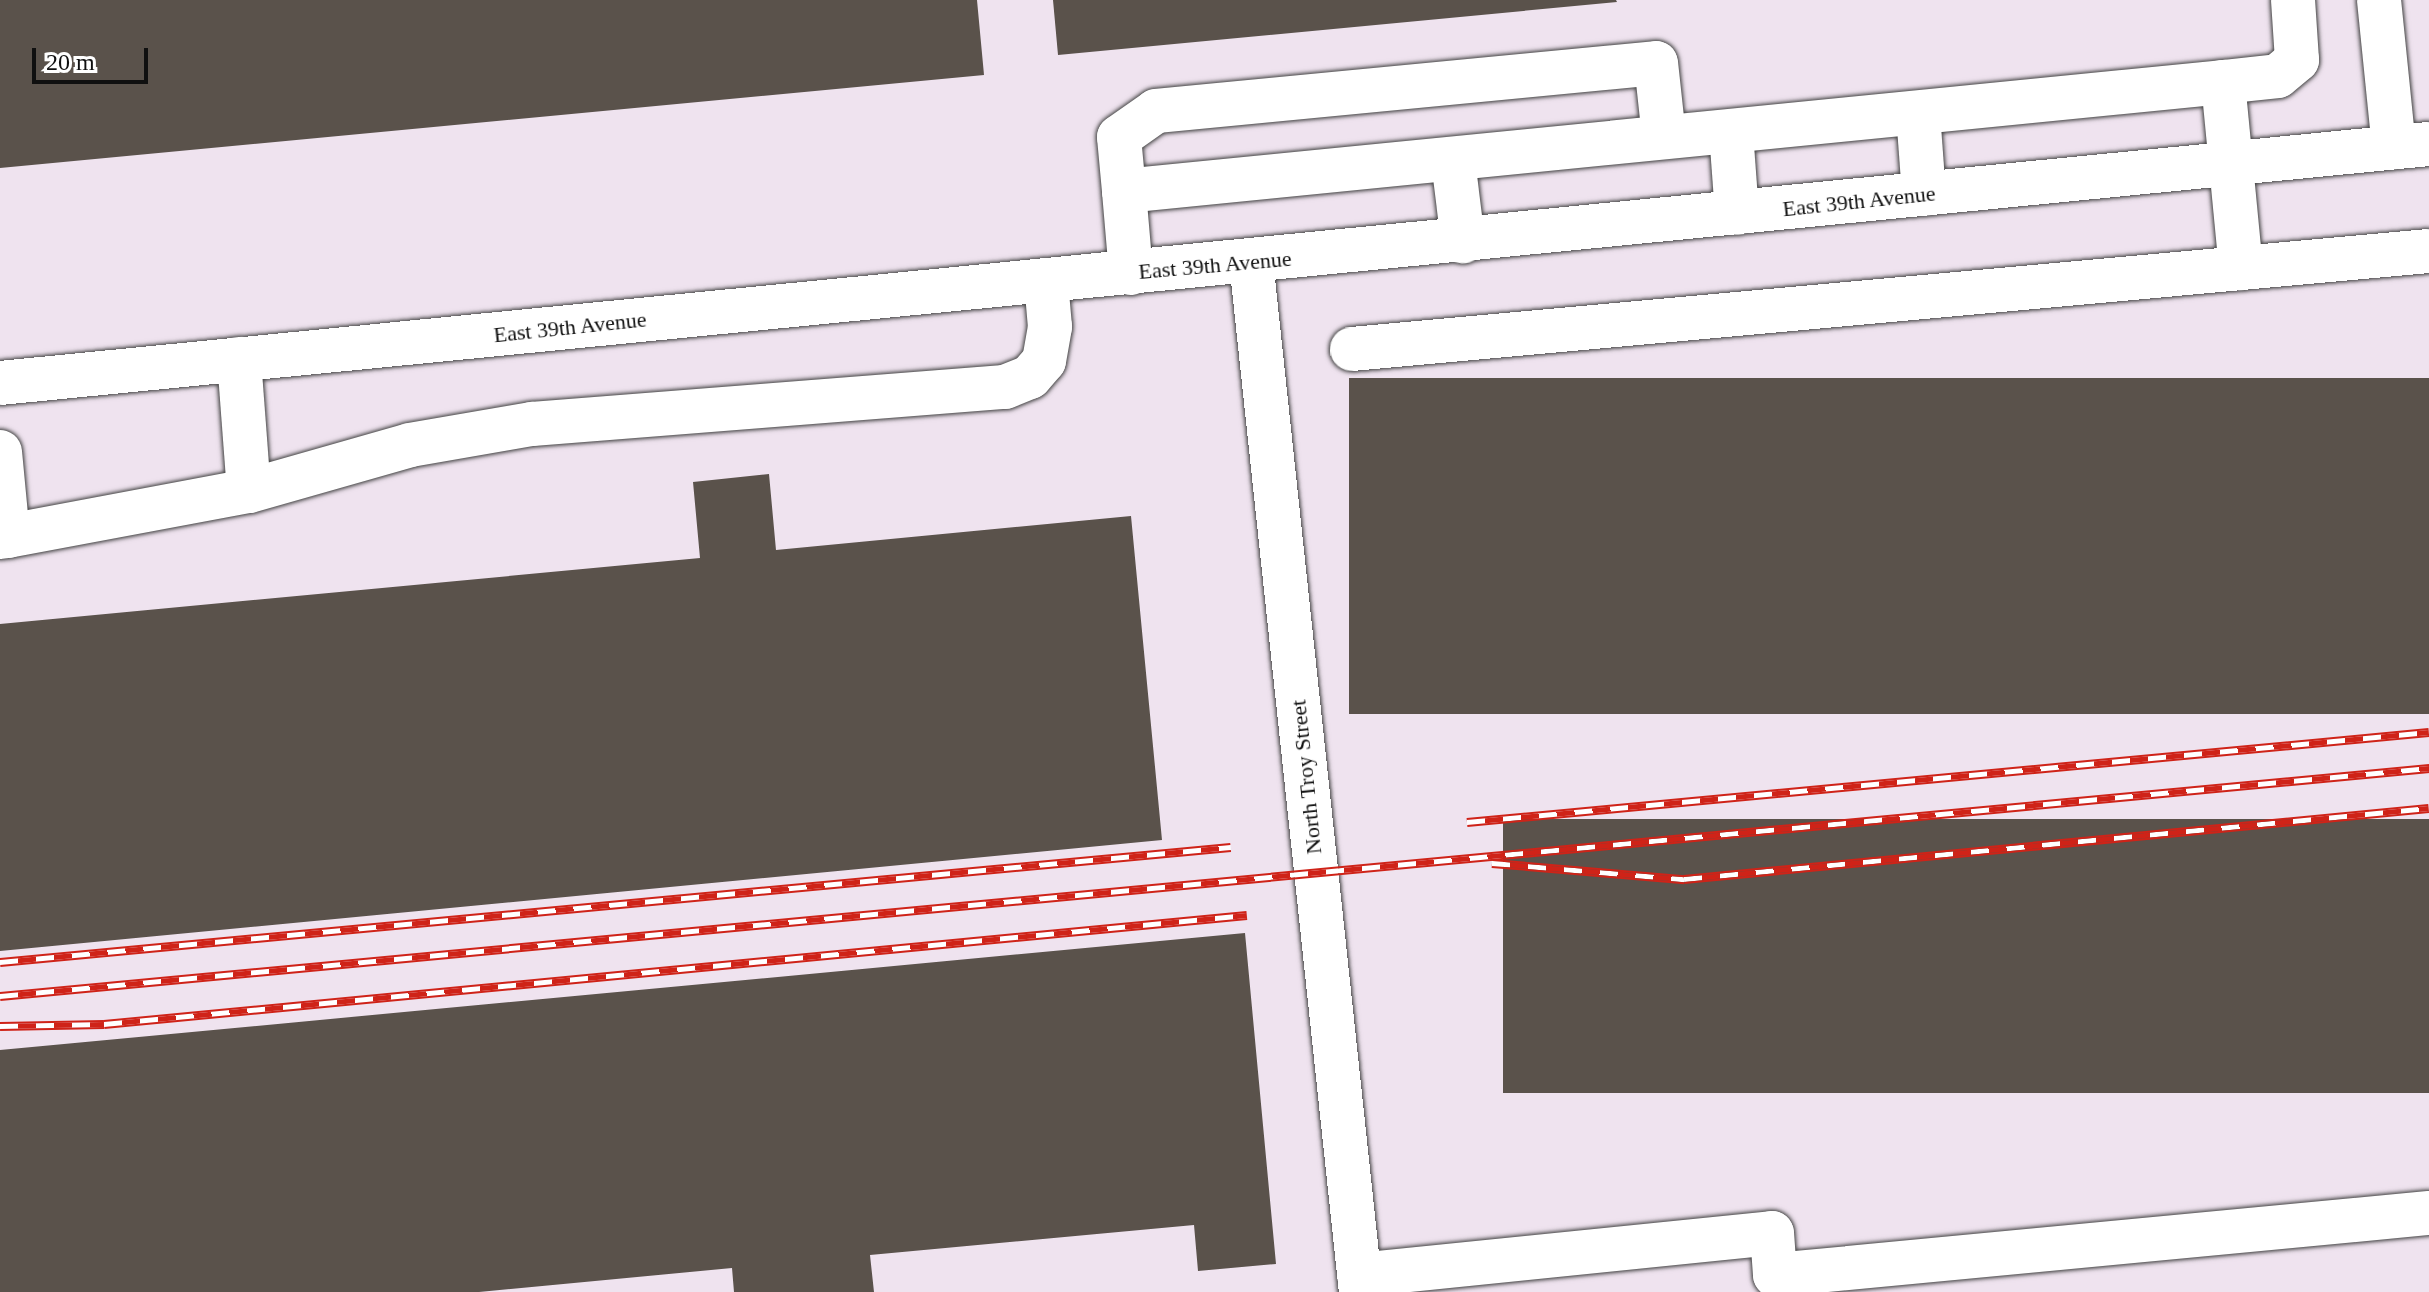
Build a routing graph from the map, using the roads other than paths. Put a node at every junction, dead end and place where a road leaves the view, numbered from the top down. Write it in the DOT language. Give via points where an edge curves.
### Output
graph roads {
  1 [pos="2293,0"];
  2 [pos="2379,0"];
  3 [pos="2223,82"];
  4 [pos="1918,113"];
  5 [pos="1731,132"];
  6 [pos="1664,137"];
  7 [pos="2412,146"];
  8 [pos="1453,160"];
  9 [pos="2231,164"];
  10 [pos="1124,191"];
  11 [pos="1924,194"];
  12 [pos="1737,213"];
  13 [pos="1463,241"];
  14 [pos="2429,251"];
  15 [pos="1251,261"];
  16 [pos="2241,268"];
  17 [pos="1131,273"];
  18 [pos="1046,281"];
  19 [pos="1352,349"];
  20 [pos="239,359"];
  21 [pos="0,383"];
  22 [pos="0,452"];
  23 [pos="249,491"];
  24 [pos="4,536"];
  25 [pos="2429,1213"];
  26 [pos="1360,1283"];
  1 -- 3 [label="street" via="2297,60 2278,76"];
  2 -- 7 [label="street"];
  3 -- 4 [label="street"];
  3 -- 9 [label="street"];
  4 -- 5 [label="street"];
  4 -- 11 [label="street"];
  5 -- 6 [label="street"];
  5 -- 12 [label="street"];
  6 -- 8 [label="street"];
  6 -- 10 [label="street" via="1656,63 1171,109 1156,111 1119,137"];
  7 -- 9 [label="street, East 39th Avenue"];
  8 -- 10 [label="street"];
  8 -- 13 [label="street"];
  9 -- 11 [label="street, East 39th Avenue"];
  9 -- 16 [label="street"];
  10 -- 17 [label="street"];
  11 -- 12 [label="street, East 39th Avenue"];
  12 -- 13 [label="street, East 39th Avenue"];
  13 -- 15 [label="street, East 39th Avenue"];
  14 -- 16 [label="street"];
  15 -- 17 [label="street, East 39th Avenue"];
  15 -- 26 [label="street, North Troy Street"];
  16 -- 19 [label="street"];
  17 -- 18 [label="street, East 39th Avenue"];
  18 -- 20 [label="street, East 39th Avenue"];
  18 -- 23 [label="street" via="1050,327 1044,361 1030,377 1005,387 532,424 410,445"];
  20 -- 21 [label="street, East 39th Avenue"];
  20 -- 23 [label="street"];
  22 -- 24 [label="street"];
  23 -- 24 [label="street"];
  25 -- 26 [label="street" via="1775,1275 1772,1233"];
}
